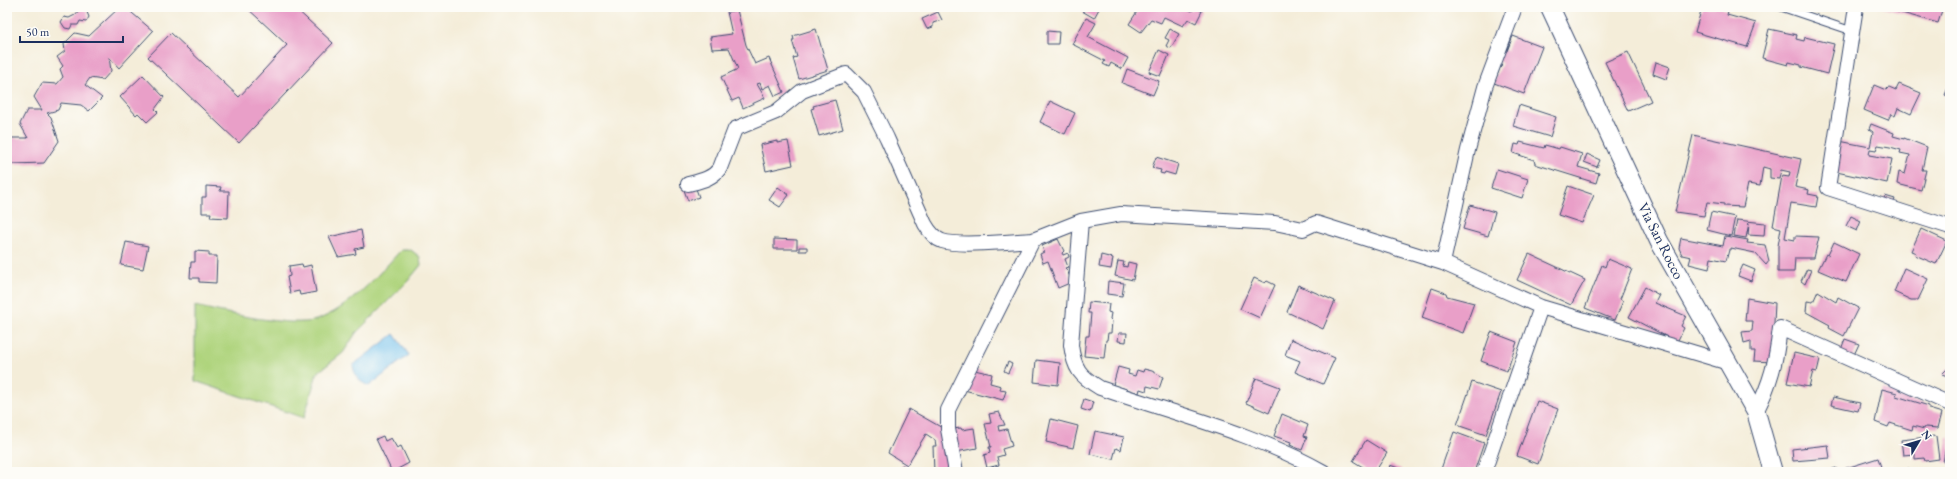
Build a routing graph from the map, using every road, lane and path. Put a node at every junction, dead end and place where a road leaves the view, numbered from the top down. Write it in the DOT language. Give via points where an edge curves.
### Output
graph roads {
  1 [pos="1515,7"];
  2 [pos="1550,7"];
  3 [pos="1781,7"];
  4 [pos="1856,7"];
  5 [pos="1852,31"];
  6 [pos="688,184"];
  7 [pos="1080,222"];
  8 [pos="1950,227"];
  9 [pos="1033,240"];
  10 [pos="1443,263"];
  11 [pos="1542,307"];
  12 [pos="1729,363"];
  13 [pos="1950,404"];
  14 [pos="1756,412"];
  15 [pos="956,472"];
  16 [pos="1324,472"];
  17 [pos="1484,472"];
  18 [pos="1773,472"];
  1 -- 10 [label="street" via="1485,87"];
  2 -- 12 [label="street, Via San Rocco" via="1659,241"];
  3 -- 5 [label="lane"];
  4 -- 5 [label="street"];
  5 -- 8 [label="street" via="1828,188"];
  6 -- 9 [label="street" via="716,174 735,129 776,112 802,91 846,74 864,92 929,232 936,238 953,243"];
  7 -- 9 [label="street"];
  7 -- 10 [label="street" via="1121,214 1275,223 1303,229 1316,223"];
  7 -- 16 [label="street" via="1071,345 1073,361 1083,377 1100,388 1297,457"];
  9 -- 15 [label="street" via="948,410 948,429"];
  10 -- 11 [label="street"];
  11 -- 12 [label="street"];
  11 -- 17 [label="street"];
  12 -- 14 [label="street, Via San Rocco"];
  13 -- 14 [label="street" via="1780,328 1774,368 1768,388"];
  14 -- 18 [label="street, Via San Rocco"];
}
